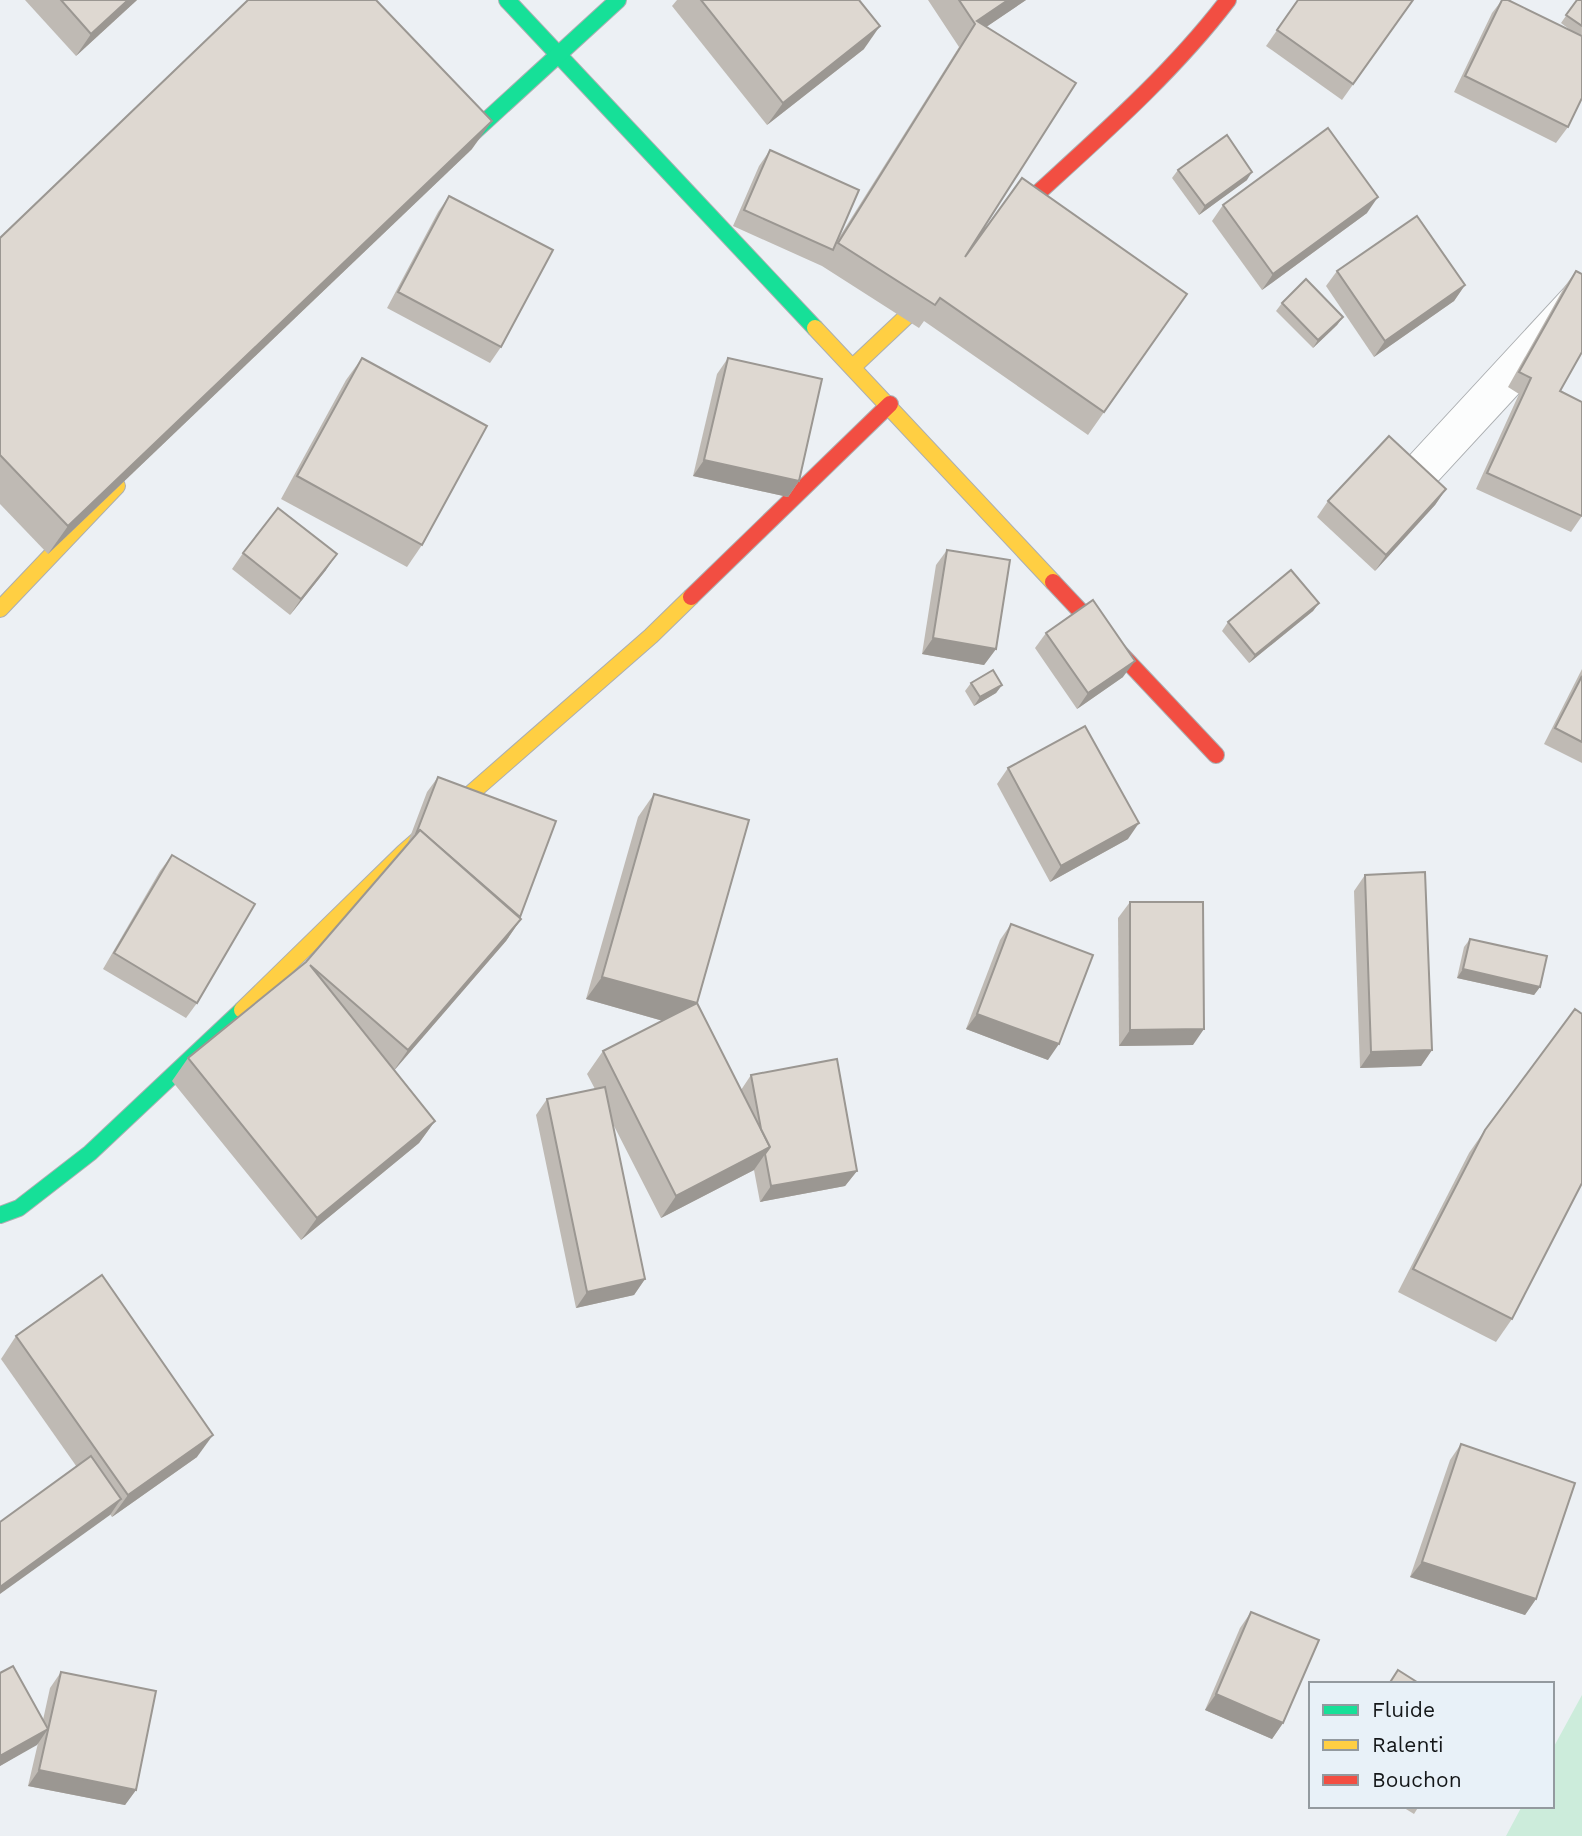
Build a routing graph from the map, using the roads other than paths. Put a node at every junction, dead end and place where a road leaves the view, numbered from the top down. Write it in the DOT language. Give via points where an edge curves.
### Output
graph roads {
  1 [pos="507,0"];
  2 [pos="618,0"];
  3 [pos="1228,0"];
  4 [pos="558,54"];
  5 [pos="438,166"];
  6 [pos="993,235"];
  7 [pos="953,272"];
  8 [pos="1582,298"];
  9 [pos="854,366"];
  10 [pos="890,404"];
  11 [pos="127,477"];
  12 [pos="1412,481"];
  13 [pos="0,609"];
  14 [pos="1216,755"];
  15 [pos="0,1215"];
  1 -- 4 [label="street"];
  2 -- 4 [label="street"];
  3 -- 6 [label="street" via="1123,113"];
  4 -- 5 [label="street"];
  4 -- 9 [label="street"];
  7 -- 9 [label="street"];
  8 -- 12 [label="street"];
  9 -- 10 [label="street"];
  10 -- 14 [label="street"];
  10 -- 15 [label="street" via="651,636 404,852 157,1093 90,1153 19,1208"];
  11 -- 13 [label="street"];
}
